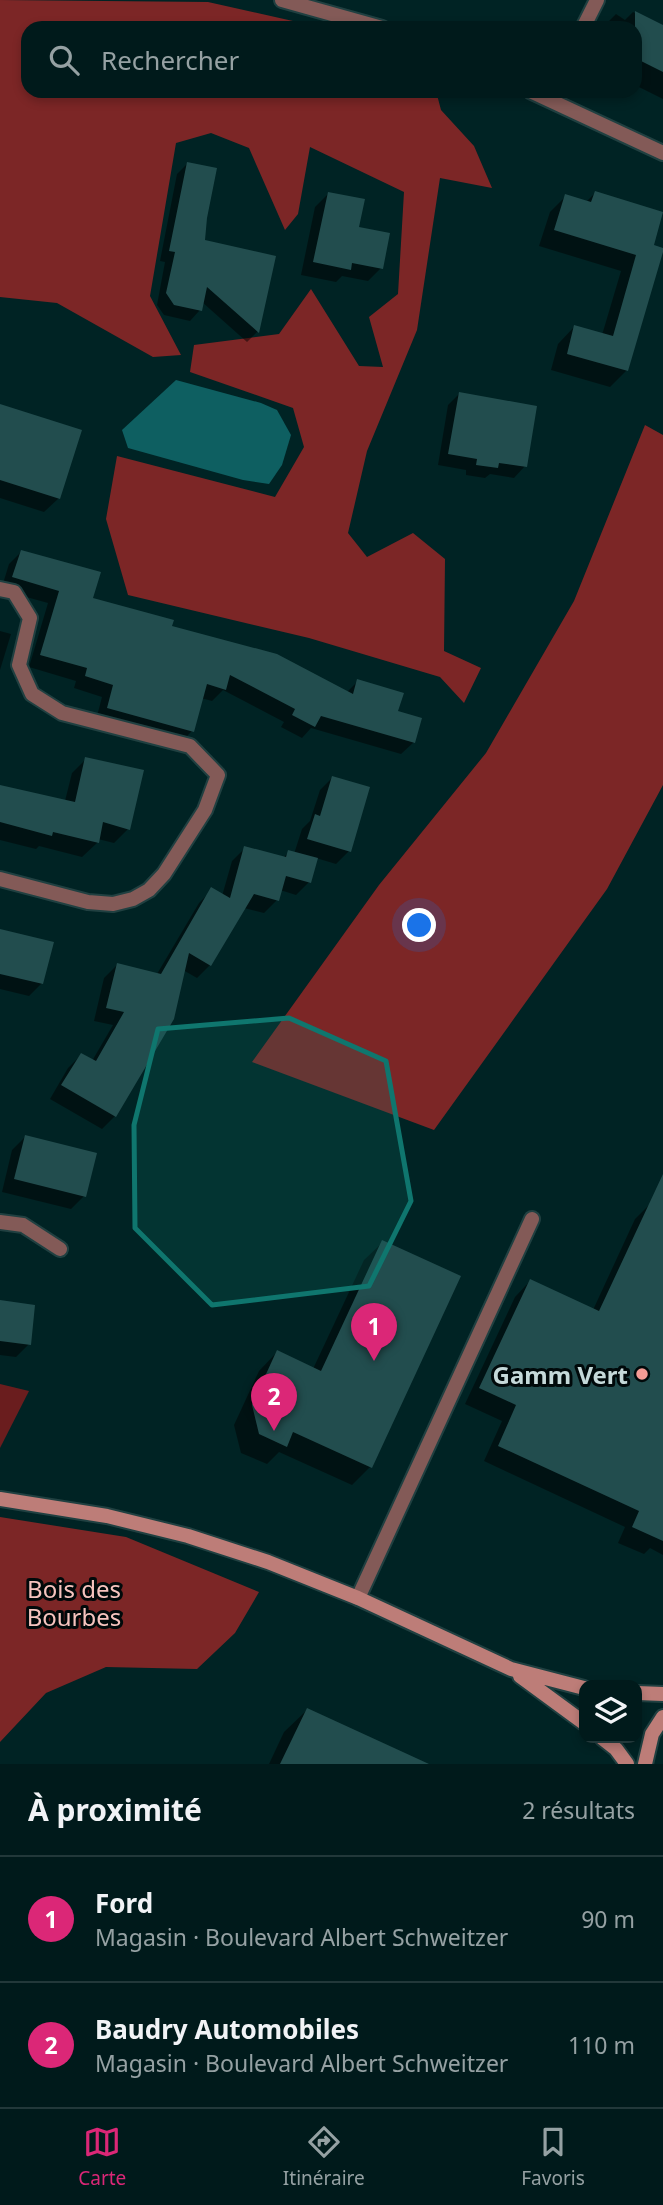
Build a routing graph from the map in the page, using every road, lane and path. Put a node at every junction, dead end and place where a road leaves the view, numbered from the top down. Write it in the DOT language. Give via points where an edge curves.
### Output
graph roads {
  1 [pos="282,0"];
  2 [pos="597,0"];
  3 [pos="357,21"];
  4 [pos="586,21"];
  5 [pos="556,98"];
  6 [pos="663,153"];
  7 [pos="0,589"];
  8 [pos="0,879"];
  9 [pos="532,1219"];
  10 [pos="0,1222"];
  11 [pos="60,1249"];
  12 [pos="0,1499"];
  13 [pos="358,1598"];
  14 [pos="511,1670"];
  15 [pos="579,1687"];
  16 [pos="642,1693"];
  17 [pos="663,1694"];
  18 [pos="663,1717"];
  19 [pos="579,1719"];
  20 [pos="608,1743"];
  21 [pos="627,1764"];
  22 [pos="645,1764"];
  1 -- 3 [label="street"];
  2 -- 4 [label="street"];
  5 -- 6 [label="street"];
  7 -- 8 [label="street" via="14,592 30,618 19,665 32,694 61,713 190,746 218,775 205,810 164,874 133,899 113,904 88,902"];
  9 -- 13 [label="street"];
  10 -- 11 [label="street" via="23,1225"];
  12 -- 13 [label="main road" via="107,1516 188,1536"];
  13 -- 14 [label="main road"];
  14 -- 15 [label="main road"];
  14 -- 19 [label="main road"];
  16 -- 17 [label="main road"];
  18 -- 22 [label="main road" via="652,1734"];
  20 -- 21 [label="main road"];
}
